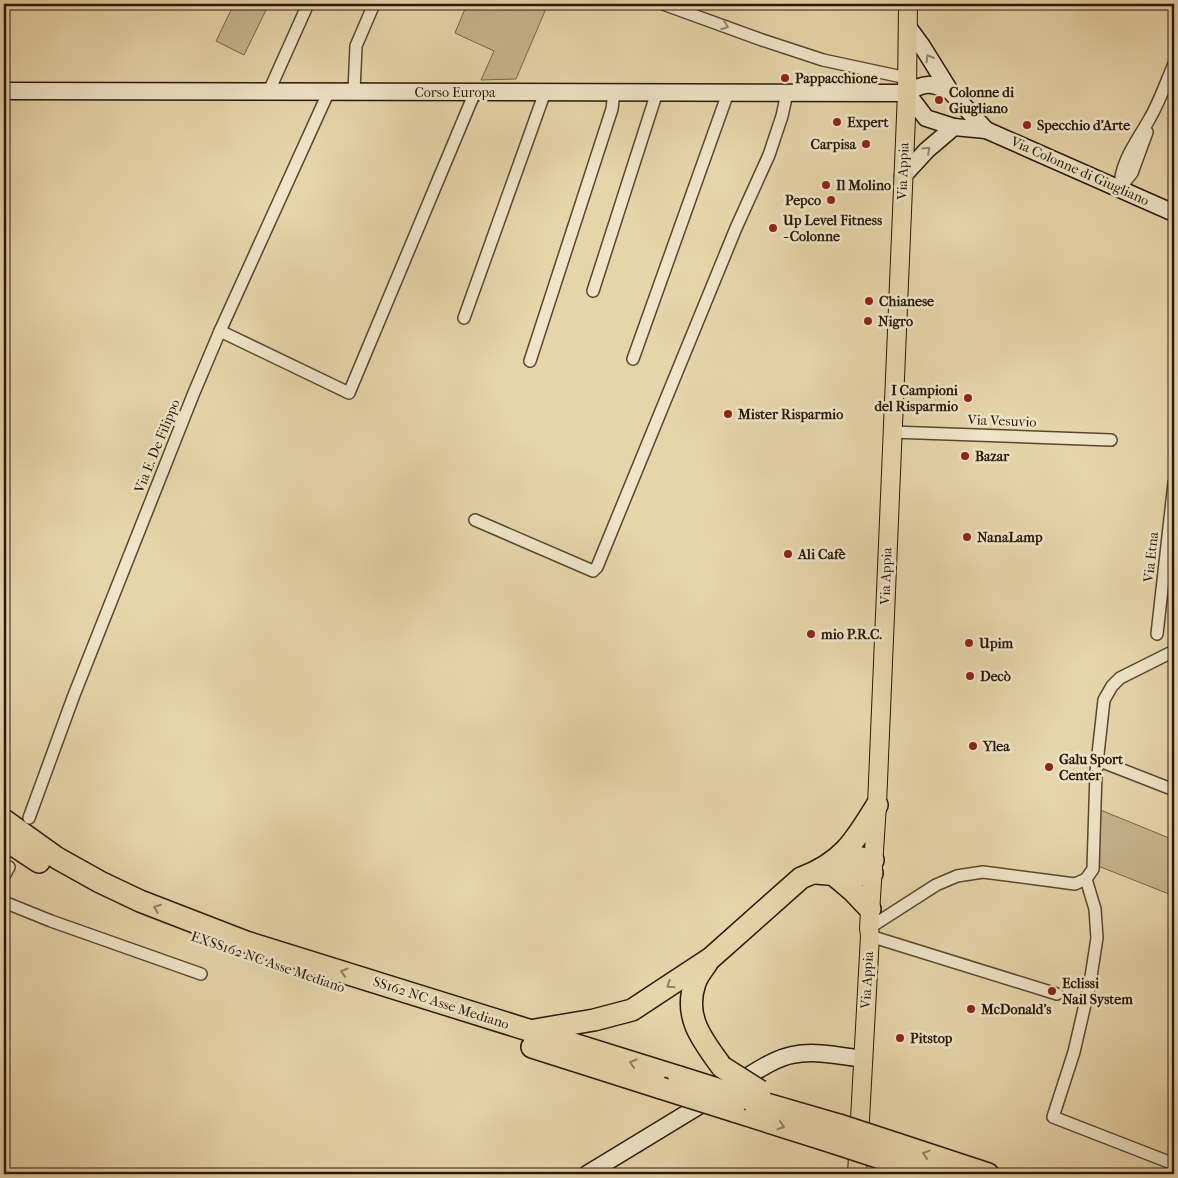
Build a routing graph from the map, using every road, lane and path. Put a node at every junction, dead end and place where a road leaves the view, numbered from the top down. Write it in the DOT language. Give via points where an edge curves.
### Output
graph roads {
  1 [pos="308,4"];
  2 [pos="374,4"];
  3 [pos="663,4"];
  4 [pos="908,4"];
  5 [pos="908,27"];
  6 [pos="1174,64"];
  7 [pos="907,85"];
  8 [pos="4,91"];
  9 [pos="269,91"];
  10 [pos="329,91"];
  11 [pos="354,91"];
  12 [pos="950,91"];
  13 [pos="475,92"];
  14 [pos="545,92"];
  15 [pos="614,92"];
  16 [pos="657,92"];
  17 [pos="728,92"];
  18 [pos="787,93"];
  19 [pos="954,128"];
  20 [pos="986,130"];
  21 [pos="903,176"];
  22 [pos="1120,188"];
  23 [pos="1174,213"];
  24 [pos="593,291"];
  25 [pos="464,318"];
  26 [pos="220,331"];
  27 [pos="633,359"];
  28 [pos="530,361"];
  29 [pos="892,432"];
  30 [pos="1111,440"];
  31 [pos="1174,483"];
  32 [pos="475,520"];
  33 [pos="1157,634"];
  34 [pos="1174,652"];
  35 [pos="1097,760"];
  36 [pos="1174,790"];
  37 [pos="877,805"];
  38 [pos="29,818"];
  39 [pos="4,820"];
  40 [pos="4,838"];
  41 [pos="873,867"];
  42 [pos="828,870"];
  43 [pos="1086,879"];
  44 [pos="4,902"];
  45 [pos="869,924"];
  46 [pos="710,958"];
  47 [pos="201,974"];
  48 [pos="1057,994"];
  49 [pos="530,1031"];
  50 [pos="863,1058"];
  51 [pos="661,1088"];
  52 [pos="748,1100"];
  53 [pos="837,1134"];
  54 [pos="895,1153"];
  55 [pos="1174,1164"];
  56 [pos="586,1174"];
  57 [pos="857,1174"];
  58 [pos="930,1174"];
  59 [pos="988,1174"];
  1 -- 9 [label="street"];
  2 -- 11 [label="street" via="356,46"];
  3 -- 7 [label="street, one-way" via="762,40"];
  4 -- 5 [label="main road, Via Appia"];
  5 -- 7 [label="main road, Via Appia"];
  12 -- 5 [label="main road, Via Colonne di Giugliano, one-way"];
  6 -- 22 [label="street" via="1151,117 1134,169"];
  7 -- 12 [label="main road" via="935,85"];
  7 -- 18 [label="main road, Corso Europa"];
  7 -- 19 [label="main road, Via Colonne di Giugliano" via="926,118"];
  7 -- 21 [label="main road, Via Appia"];
  8 -- 9 [label="main road, Corso Europa"];
  9 -- 10 [label="main road, Corso Europa"];
  10 -- 11 [label="main road, Corso Europa"];
  10 -- 26 [label="street, Via E. De Filippo"];
  11 -- 13 [label="main road, Corso Europa"];
  12 -- 20 [label="main road, Via Colonne di Giugliano"];
  13 -- 14 [label="main road, Corso Europa"];
  13 -- 26 [label="street" via="349,393"];
  14 -- 15 [label="main road, Corso Europa"];
  14 -- 25 [label="street"];
  15 -- 16 [label="main road, Corso Europa"];
  15 -- 28 [label="street" via="612,109"];
  16 -- 17 [label="main road, Corso Europa"];
  16 -- 24 [label="street"];
  17 -- 18 [label="main road, Corso Europa"];
  17 -- 27 [label="street"];
  18 -- 32 [label="street" via="769,155 597,567 593,570"];
  19 -- 20 [label="main road, Via Colonne di Giugliano"];
  21 -- 19 [label="main road, one-way"];
  20 -- 22 [label="main road, Via Colonne di Giugliano"];
  21 -- 29 [label="main road, Via Appia"];
  22 -- 23 [label="main road, Via Colonne di Giugliano"];
  26 -- 38 [label="street, Via E. De Filippo" via="74,695"];
  29 -- 30 [label="street, Via Vesuvio"];
  29 -- 37 [label="main road, Via Appia"];
  31 -- 33 [label="street, Via Etna"];
  34 -- 35 [label="street" via="1127,674 1112,686 1102,707"];
  35 -- 36 [label="street"];
  35 -- 43 [label="street" via="1093,869"];
  37 -- 41 [label="main road, Via Appia"];
  37 -- 42 [label="highway" via="850,847"];
  49 -- 39 [label="highway, SS162 NC Asse Mediano, one-way" via="246,942 140,901 58,858"];
  40 -- 51 [label="highway, EXSS162 NC Asse Mediano" via="54,872 135,915 241,955"];
  41 -- 42 [label="highway" via="862,858"];
  41 -- 45 [label="main road, Via Appia"];
  42 -- 45 [label="highway" via="853,891"];
  42 -- 46 [label="highway" via="801,878"];
  43 -- 45 [label="street" via="1075,884 983,872 957,876"];
  43 -- 55 [label="street" via="1095,909 1097,938 1074,1052 1053,1118"];
  44 -- 47 [label="street"];
  45 -- 48 [label="street"];
  45 -- 50 [label="main road, Via Appia"];
  46 -- 49 [label="highway, one-way" via="632,1010"];
  46 -- 52 [label="highway, bridge" via="695,982 691,1010 693,1024"];
  52 -- 49 [label="highway, SS162 NC Asse Mediano, one-way, bridge"];
  50 -- 56 [label="main road" via="813,1054 792,1055 777,1061"];
  50 -- 57 [label="main road, Via Appia"];
  51 -- 52 [label="highway, SS162 NC Asse Mediano, bridge"];
  52 -- 53 [label="highway, SS162 NC Asse Mediano, one-way"];
  52 -- 53 [label="highway, SS162 NC Asse Mediano" via="811,1117"];
  53 -- 54 [label="highway, SS162 NC Asse Mediano, bridge"];
  54 -- 58 [label="highway, SS162 NC Asse Mediano"];
  59 -- 54 [label="highway, one-way"];
}
